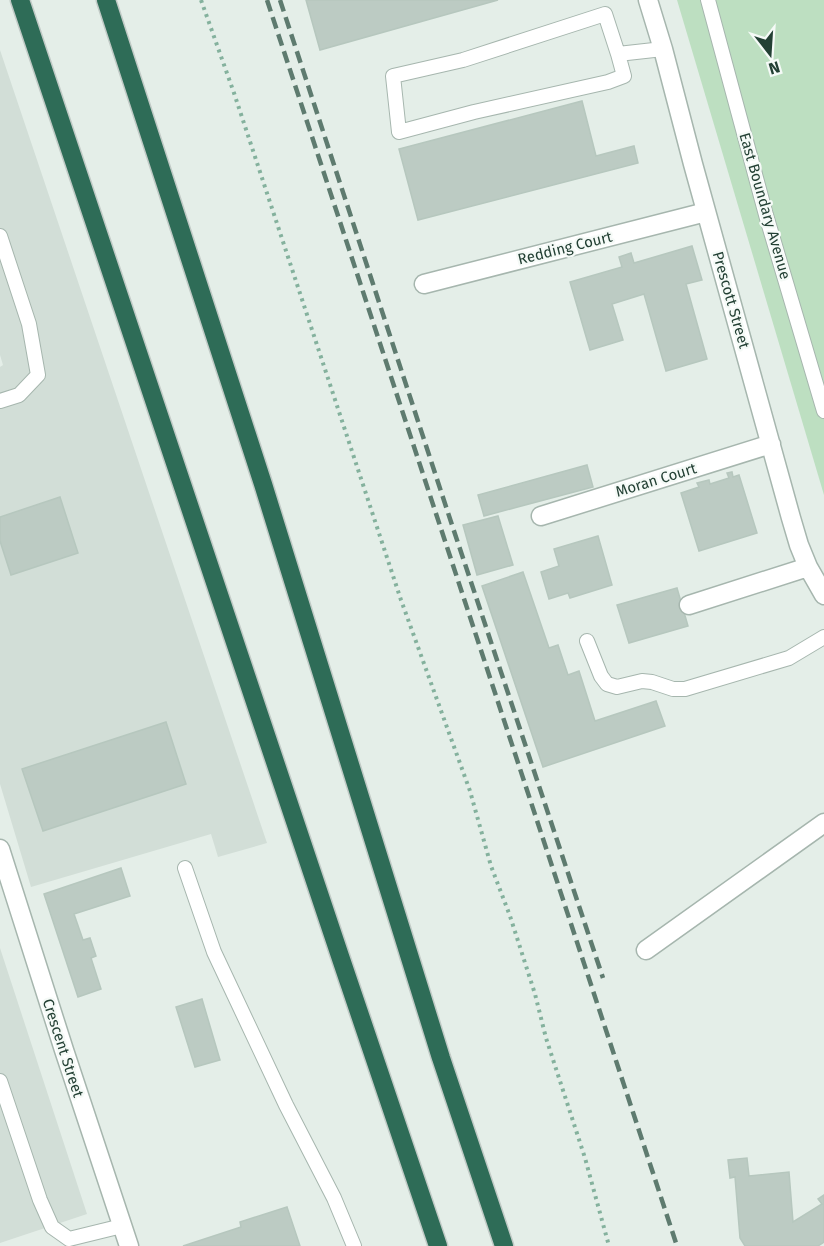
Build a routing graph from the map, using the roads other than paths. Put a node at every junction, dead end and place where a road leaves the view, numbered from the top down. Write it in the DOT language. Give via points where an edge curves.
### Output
graph roads {
  1 [pos="20,0"];
  2 [pos="106,0"];
  3 [pos="648,0"];
  4 [pos="708,0"];
  5 [pos="663,49"];
  6 [pos="618,54"];
  7 [pos="706,212"];
  8 [pos="0,236"];
  9 [pos="424,284"];
  10 [pos="0,401"];
  11 [pos="824,411"];
  12 [pos="771,444"];
  13 [pos="541,516"];
  14 [pos="808,567"];
  15 [pos="824,596"];
  16 [pos="689,605"];
  17 [pos="824,637"];
  18 [pos="587,641"];
  19 [pos="824,823"];
  20 [pos="0,849"];
  21 [pos="185,868"];
  22 [pos="646,950"];
  23 [pos="0,1081"];
  24 [pos="122,1226"];
  25 [pos="129,1246"];
  26 [pos="354,1246"];
  27 [pos="438,1246"];
  28 [pos="504,1246"];
  1 -- 27 [label="highway"];
  2 -- 28 [label="highway"];
  3 -- 5 [label="street, Prescott Street"];
  4 -- 11 [label="lane, East Boundary Avenue"];
  5 -- 6 [label="lane"];
  5 -- 7 [label="street, Prescott Street"];
  6 -- 6 [label="lane" via="605,14 463,60 393,75 399,132 608,82 624,76"];
  7 -- 9 [label="street, Redding Court"];
  7 -- 12 [label="street, Prescott Street"];
  8 -- 10 [label="lane" via="29,324 38,375 19,395"];
  12 -- 13 [label="street, Moran Court"];
  12 -- 14 [label="street, Prescott Street"];
  14 -- 15 [label="street, Prescott Street"];
  14 -- 16 [label="street"];
  17 -- 18 [label="lane" via="789,658 685,689 642,681 617,687 607,684"];
  19 -- 22 [label="street"];
  20 -- 24 [label="street, Crescent Street"];
  21 -- 26 [label="lane" via="214,952"];
  23 -- 24 [label="lane" via="52,1227 69,1239"];
  24 -- 25 [label="street, Crescent Street"];
}
